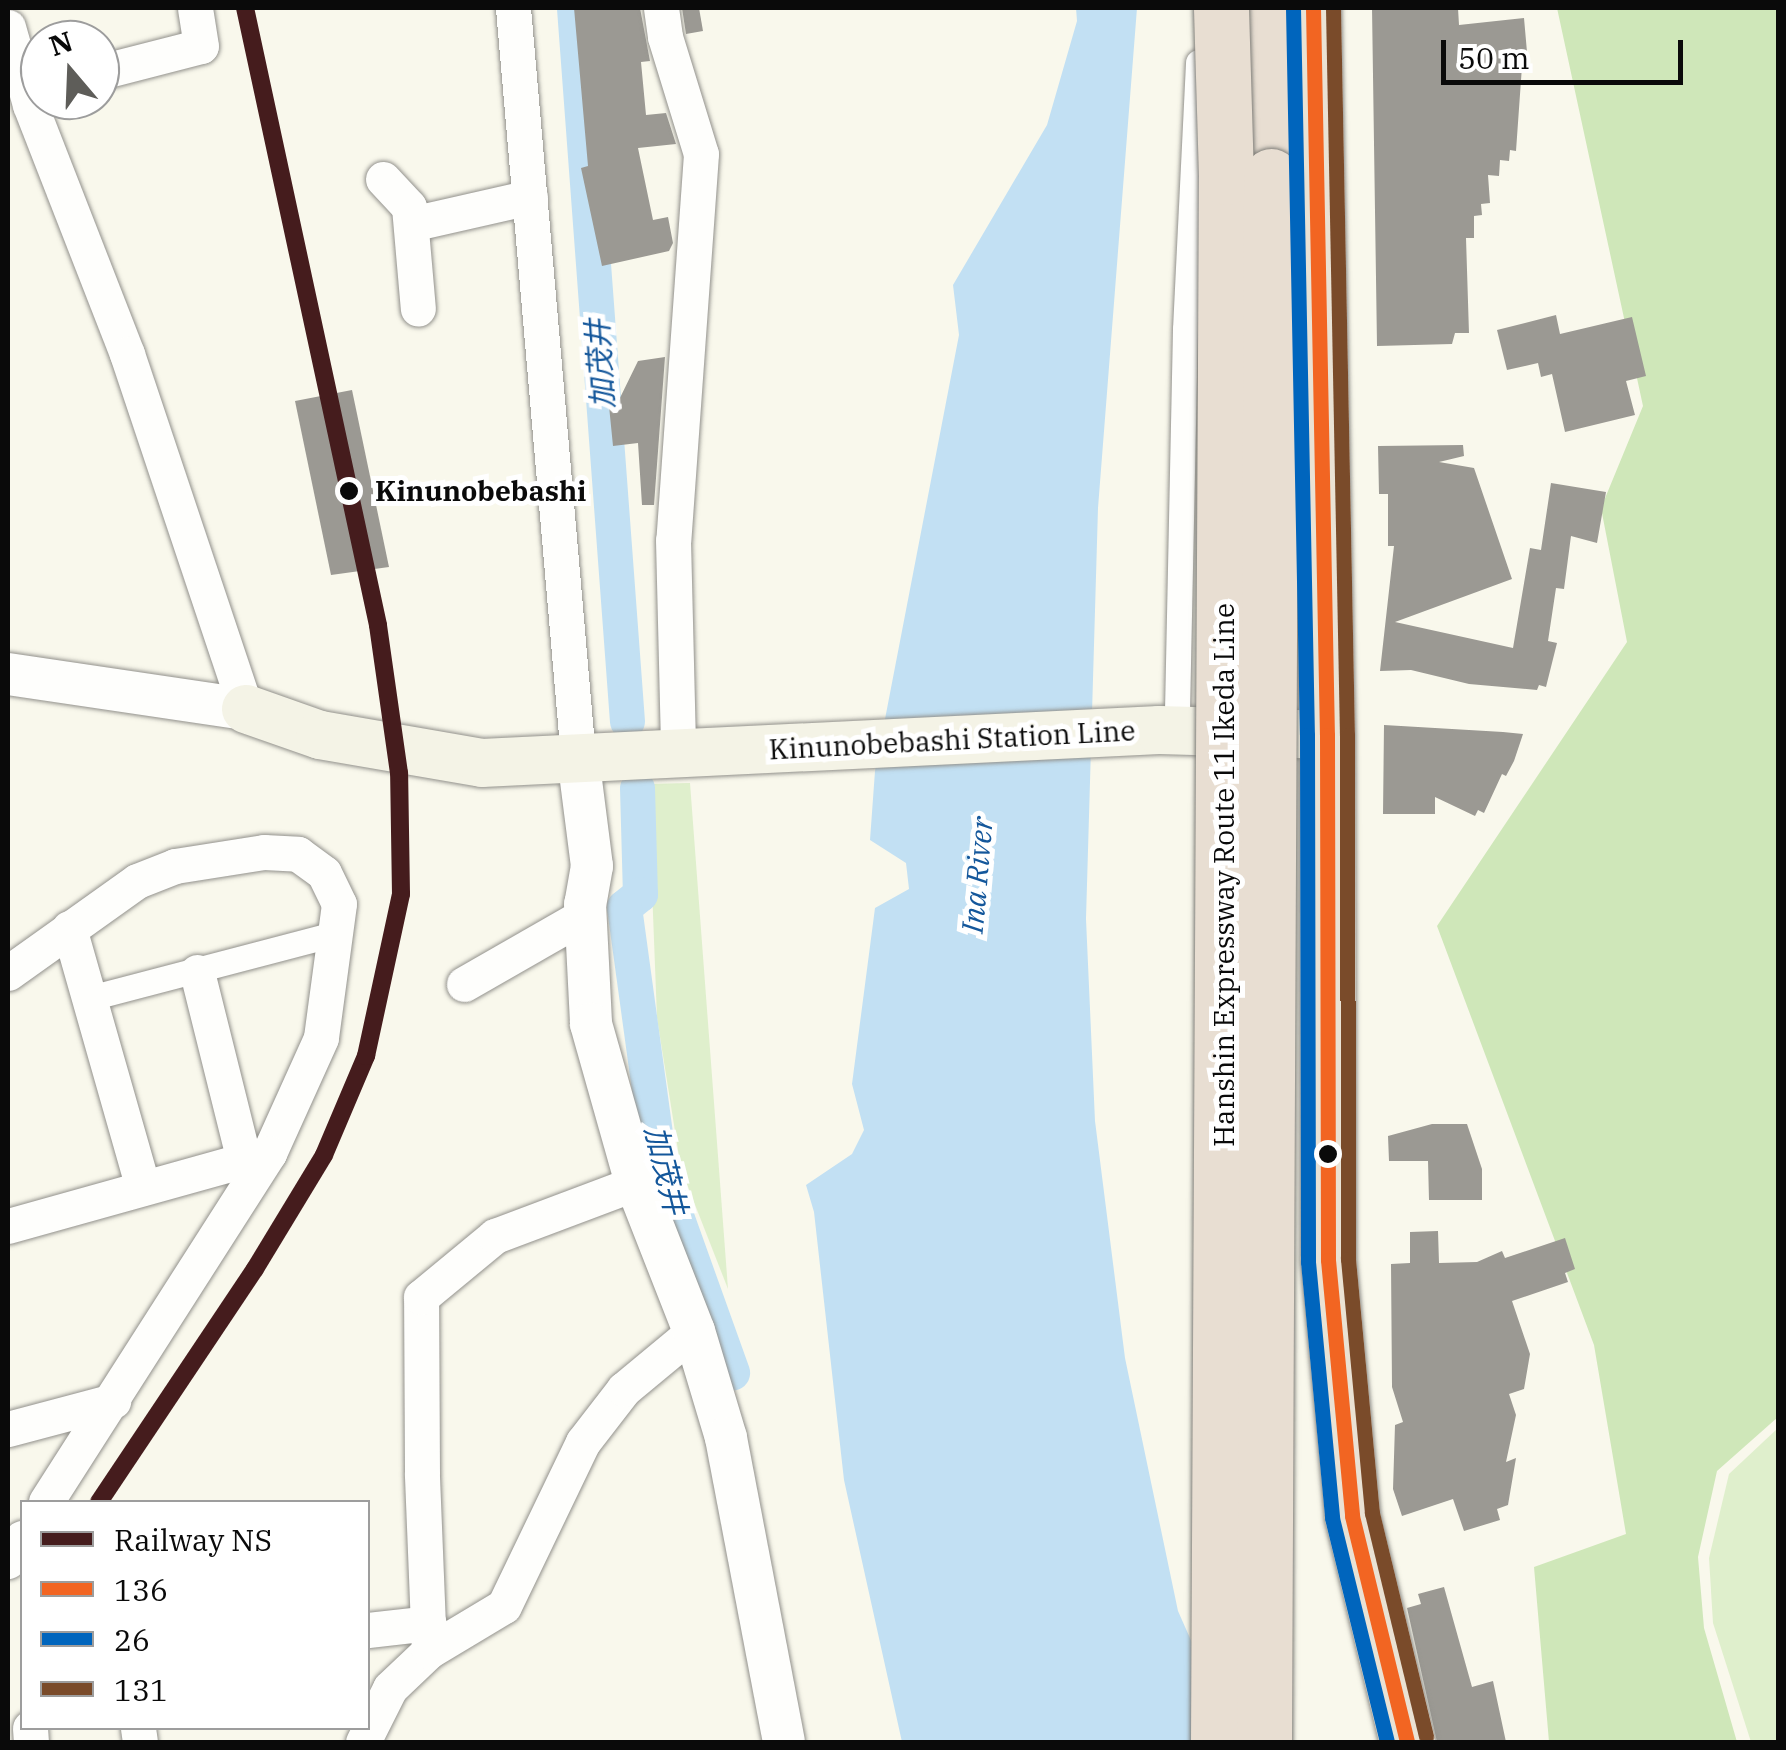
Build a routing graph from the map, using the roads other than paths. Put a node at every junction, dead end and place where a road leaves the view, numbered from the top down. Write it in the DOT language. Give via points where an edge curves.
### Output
graph roads {
  1 [pos="195,8"];
  2 [pos="514,8"];
  3 [pos="660,8"];
  4 [pos="1200,8"];
  5 [pos="1221,8"];
  6 [pos="1269,8"];
  7 [pos="1313,8"];
  8 [pos="8,28"];
  9 [pos="20,57"];
  10 [pos="120,67"];
  11 [pos="44,120"];
  12 [pos="384,179"];
  13 [pos="530,197"];
  14 [pos="410,224"];
  15 [pos="418,310"];
  16 [pos="8,674"];
  17 [pos="246,708"];
  18 [pos="1168,721"];
  19 [pos="1326,735"];
  20 [pos="678,752"];
  21 [pos="578,756"];
  22 [pos="586,914"];
  23 [pos="69,928"];
  24 [pos="337,933"];
  25 [pos="8,972"];
  26 [pos="197,972"];
  27 [pos="464,984"];
  28 [pos="90,998"];
  29 [pos="257,1157"];
  30 [pos="636,1183"];
  31 [pos="142,1188"];
  32 [pos="8,1226"];
  33 [pos="694,1331"];
  34 [pos="113,1401"];
  35 [pos="8,1430"];
  36 [pos="47,1500"];
  37 [pos="370,1630"];
  38 [pos="429,1637"];
  39 [pos="370,1728"];
  40 [pos="784,1742"];
  41 [pos="1218,1742"];
  42 [pos="1264,1742"];
  43 [pos="1407,1742"];
  1 -- 10 [label="street" via="201,46"];
  2 -- 13 [label="street"];
  3 -- 20 [label="street" via="701,154 673,540"];
  4 -- 18 [label="street"];
  5 -- 41 [label="highway, Hanshin Expressway Route 11 Ikeda Line, bridge" via="1226,216"];
  6 -- 42 [label="highway, Hanshin Expressway Route 11 Ikeda Line, bridge"];
  7 -- 19 [label="highway"];
  8 -- 9 [label="street"];
  11 -- 17 [label="street"];
  12 -- 14 [label="street" via="409,208"];
  13 -- 14 [label="street"];
  13 -- 21 [label="street"];
  14 -- 15 [label="street"];
  16 -- 17 [label="street"];
  17 -- 21 [label="main road, Kinunobebashi Station Line" via="394,724"];
  18 -- 19 [label="main road, Kinunobebashi Station Line"];
  18 -- 20 [label="main road, Kinunobebashi Station Line"];
  19 -- 43 [label="highway" via="1328,1260 1352,1516"];
  20 -- 21 [label="main road, Kinunobebashi Station Line"];
  21 -- 22 [label="street" via="592,866"];
  22 -- 27 [label="street"];
  22 -- 30 [label="street" via="591,1024"];
  23 -- 24 [label="street" via="136,881 176,866 264,852 298,854 324,872 339,904"];
  23 -- 25 [label="street"];
  23 -- 28 [label="street"];
  24 -- 26 [label="street"];
  24 -- 29 [label="street" via="321,1038"];
  26 -- 28 [label="street"];
  26 -- 29 [label="street"];
  28 -- 31 [label="street"];
  29 -- 31 [label="street"];
  29 -- 34 [label="street"];
  30 -- 33 [label="street"];
  30 -- 38 [label="street" via="495,1236 421,1297"];
  31 -- 32 [label="street"];
  33 -- 38 [label="street" via="624,1389 583,1442 504,1606"];
  33 -- 40 [label="street" via="726,1438"];
  34 -- 35 [label="street"];
  34 -- 36 [label="street"];
  37 -- 38 [label="street"];
  38 -- 39 [label="street"];
}
